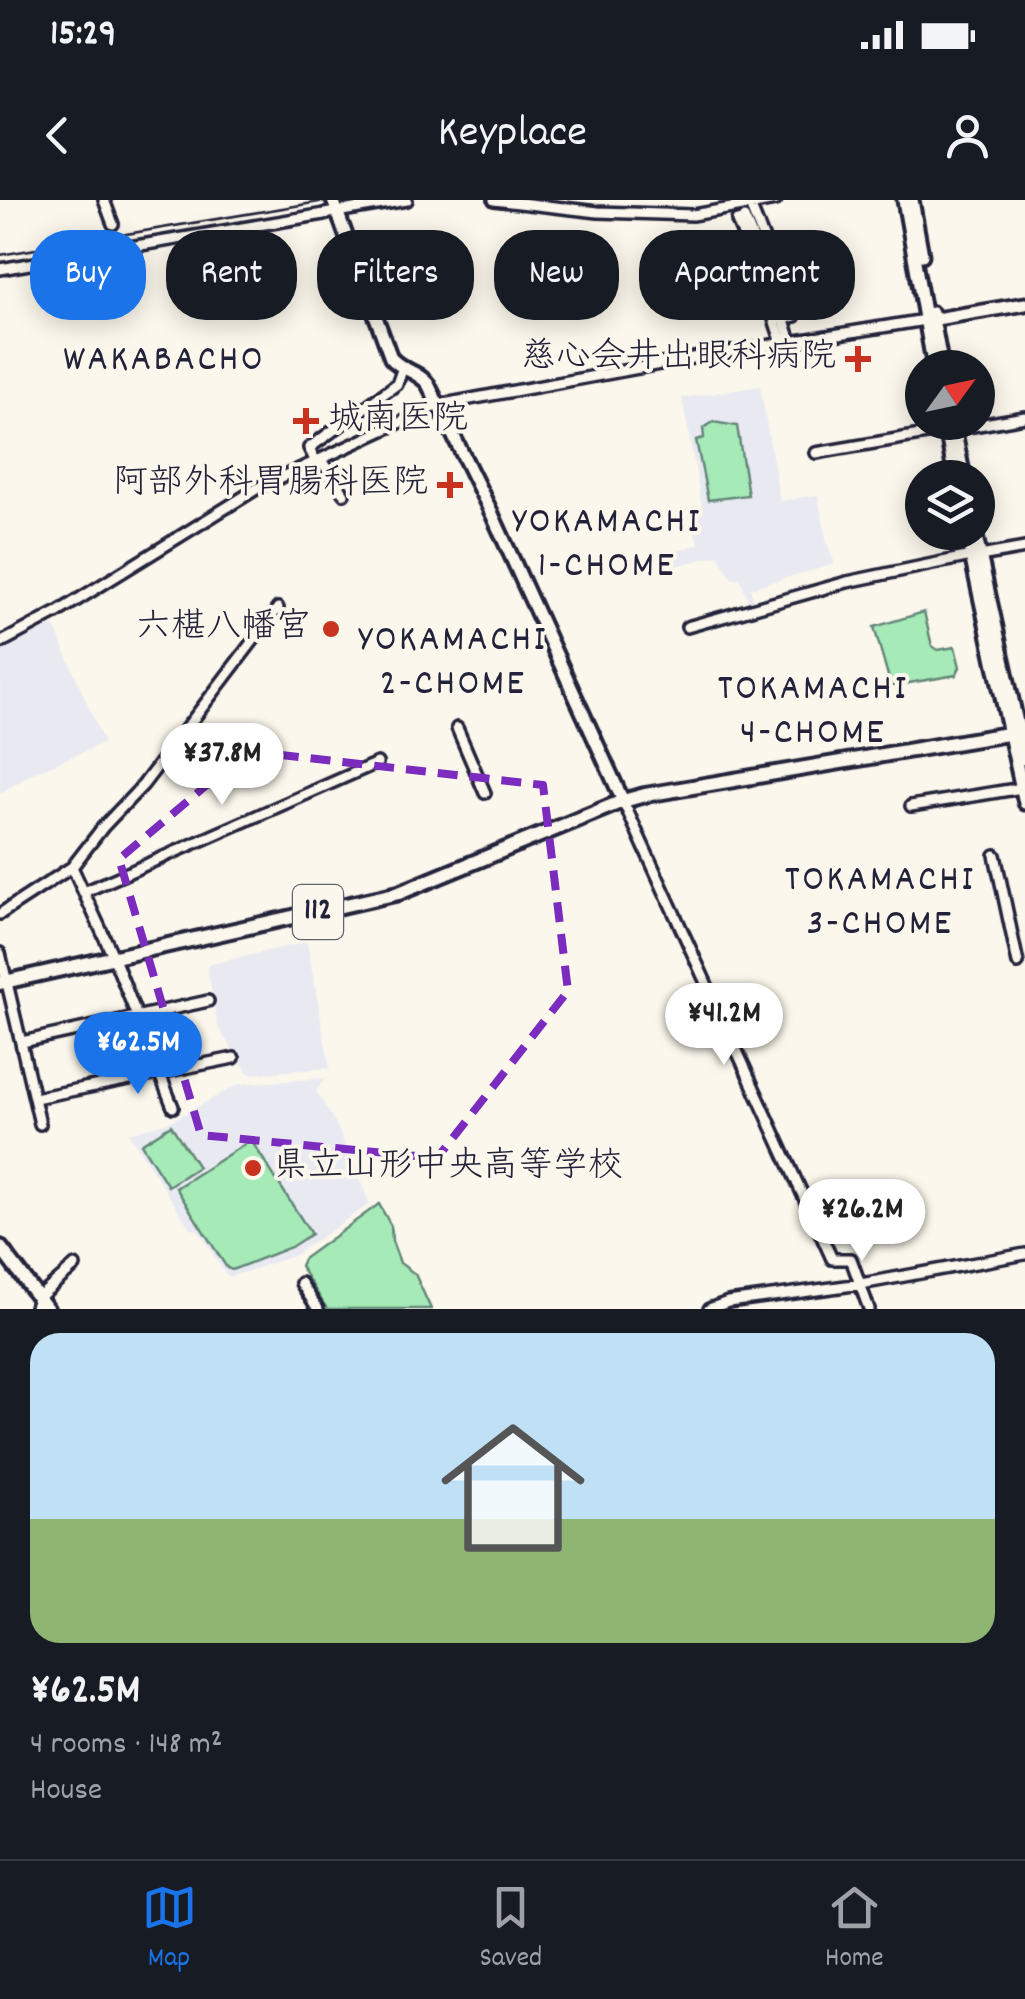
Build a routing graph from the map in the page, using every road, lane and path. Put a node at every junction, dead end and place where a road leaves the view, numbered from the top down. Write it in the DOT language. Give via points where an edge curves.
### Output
graph roads {
  1 [pos="104,200"];
  2 [pos="407,200"];
  3 [pos="494,200"];
  4 [pos="776,200"];
  5 [pos="904,200"];
  6 [pos="912,200"];
  7 [pos="335,205"];
  8 [pos="750,205"];
  9 [pos="113,224"];
  10 [pos="760,230"];
  11 [pos="0,269"];
  12 [pos="1025,304"];
  13 [pos="778,320"];
  14 [pos="784,320"];
  15 [pos="929,320"];
  16 [pos="786,342"];
  17 [pos="932,350"];
  18 [pos="937,350"];
  19 [pos="402,370"];
  20 [pos="438,405"];
  21 [pos="1025,417"];
  22 [pos="995,421"];
  23 [pos="905,435"];
  24 [pos="816,453"];
  25 [pos="318,461"];
  26 [pos="344,494"];
  27 [pos="1025,548"];
  28 [pos="974,550"];
  29 [pos="976,550"];
  30 [pos="976,556"];
  31 [pos="278,608"];
  32 [pos="687,627"];
  33 [pos="0,643"];
  34 [pos="457,728"];
  35 [pos="1017,732"];
  36 [pos="1025,759"];
  37 [pos="377,764"];
  38 [pos="1022,788"];
  39 [pos="485,793"];
  40 [pos="623,801"];
  41 [pos="1025,803"];
  42 [pos="911,806"];
  43 [pos="996,854"];
  44 [pos="72,867"];
  45 [pos="84,892"];
  46 [pos="0,914"];
  47 [pos="0,953"];
  48 [pos="113,956"];
  49 [pos="1018,962"];
  50 [pos="4,982"];
  51 [pos="208,1000"];
  52 [pos="138,1017"];
  53 [pos="22,1042"];
  54 [pos="234,1058"];
  55 [pos="159,1073"];
  56 [pos="34,1098"];
  57 [pos="173,1107"];
  58 [pos="40,1124"];
  59 [pos="0,1247"];
  60 [pos="1025,1254"];
  61 [pos="0,1258"];
  62 [pos="76,1266"];
  63 [pos="301,1283"];
  64 [pos="861,1284"];
  65 [pos="39,1306"];
  66 [pos="318,1309"];
  67 [pos="710,1309"];
  68 [pos="869,1309"];
  1 -- 9 [label="street"];
  2 -- 7 [label="street"];
  3 -- 8 [label="street" via="637,214"];
  4 -- 8 [label="street"];
  5 -- 15 [label="main road"];
  6 -- 15 [label="main road"];
  7 -- 11 [label="street"];
  7 -- 19 [label="main road" via="391,358"];
  8 -- 10 [label="street"];
  12 -- 15 [label="main road"];
  13 -- 16 [label="street"];
  14 -- 16 [label="street"];
  15 -- 16 [label="street"];
  15 -- 17 [label="main road"];
  15 -- 18 [label="main road"];
  16 -- 20 [label="street"];
  19 -- 20 [label="main road" via="422,376"];
  19 -- 25 [label="street" via="397,384 309,448"];
  20 -- 25 [label="street"];
  20 -- 40 [label="main road"];
  21 -- 22 [label="street"];
  23 -- 24 [label="street"];
  25 -- 26 [label="street"];
  25 -- 33 [label="street" via="258,488"];
  27 -- 30 [label="street"];
  28 -- 30 [label="main road"];
  29 -- 30 [label="main road"];
  30 -- 32 [label="street" via="847,582"];
  30 -- 35 [label="main road"];
  31 -- 44 [label="street" via="143,786"];
  34 -- 39 [label="street"];
  35 -- 36 [label="main road"];
  35 -- 38 [label="main road"];
  35 -- 40 [label="highway, 112"];
  37 -- 45 [label="street"];
  38 -- 41 [label="main road"];
  38 -- 42 [label="street"];
  40 -- 48 [label="highway, 112" via="399,893"];
  40 -- 64 [label="street" via="832,1259 851,1259"];
  43 -- 49 [label="street"];
  44 -- 45 [label="street"];
  44 -- 46 [label="street"];
  45 -- 48 [label="street"];
  47 -- 50 [label="street"];
  48 -- 50 [label="highway, 112"];
  48 -- 52 [label="street"];
  50 -- 53 [label="street"];
  51 -- 52 [label="street"];
  52 -- 53 [label="street"];
  52 -- 55 [label="street"];
  53 -- 56 [label="street"];
  54 -- 55 [label="street"];
  55 -- 56 [label="street"];
  55 -- 57 [label="street"];
  56 -- 58 [label="street"];
  59 -- 65 [label="highway"];
  60 -- 64 [label="street"];
  61 -- 65 [label="highway"];
  62 -- 65 [label="street"];
  63 -- 66 [label="street"];
  64 -- 67 [label="street"];
  64 -- 68 [label="street"];
}
